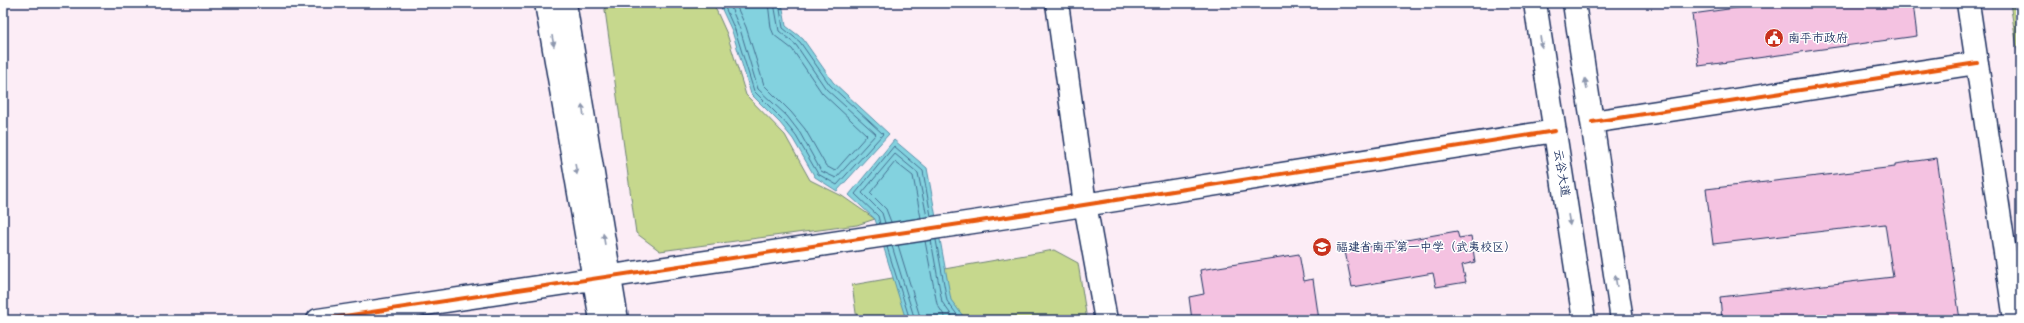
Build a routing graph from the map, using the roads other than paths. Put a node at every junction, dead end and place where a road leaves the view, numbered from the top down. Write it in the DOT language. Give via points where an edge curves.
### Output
graph roads {
  1 [pos="546,3"];
  2 [pos="565,3"];
  3 [pos="1057,3"];
  4 [pos="1535,3"];
  5 [pos="1574,3"];
  6 [pos="1968,3"];
  7 [pos="1977,68"];
  8 [pos="1593,129"];
  9 [pos="1556,135"];
  10 [pos="1086,209"];
  11 [pos="604,283"];
  12 [pos="318,320"];
  13 [pos="398,320"];
  14 [pos="602,320"];
  15 [pos="617,320"];
  16 [pos="1106,320"];
  17 [pos="1584,320"];
  18 [pos="1622,320"];
  19 [pos="2015,320"];
  1 -- 11 [label="street, one-way"];
  11 -- 2 [label="street, one-way"];
  3 -- 10 [label="street"];
  4 -- 9 [label="street, 云谷大道, one-way"];
  8 -- 5 [label="street, one-way"];
  6 -- 7 [label="street"];
  7 -- 8 [label="street"];
  7 -- 19 [label="street"];
  18 -- 8 [label="street, one-way"];
  9 -- 10 [label="street"];
  9 -- 17 [label="street, 云谷大道, one-way"];
  10 -- 11 [label="street"];
  10 -- 16 [label="street"];
  11 -- 12 [label="street"];
  11 -- 13 [label="street"];
  11 -- 14 [label="street"];
  11 -- 15 [label="street"];
}
